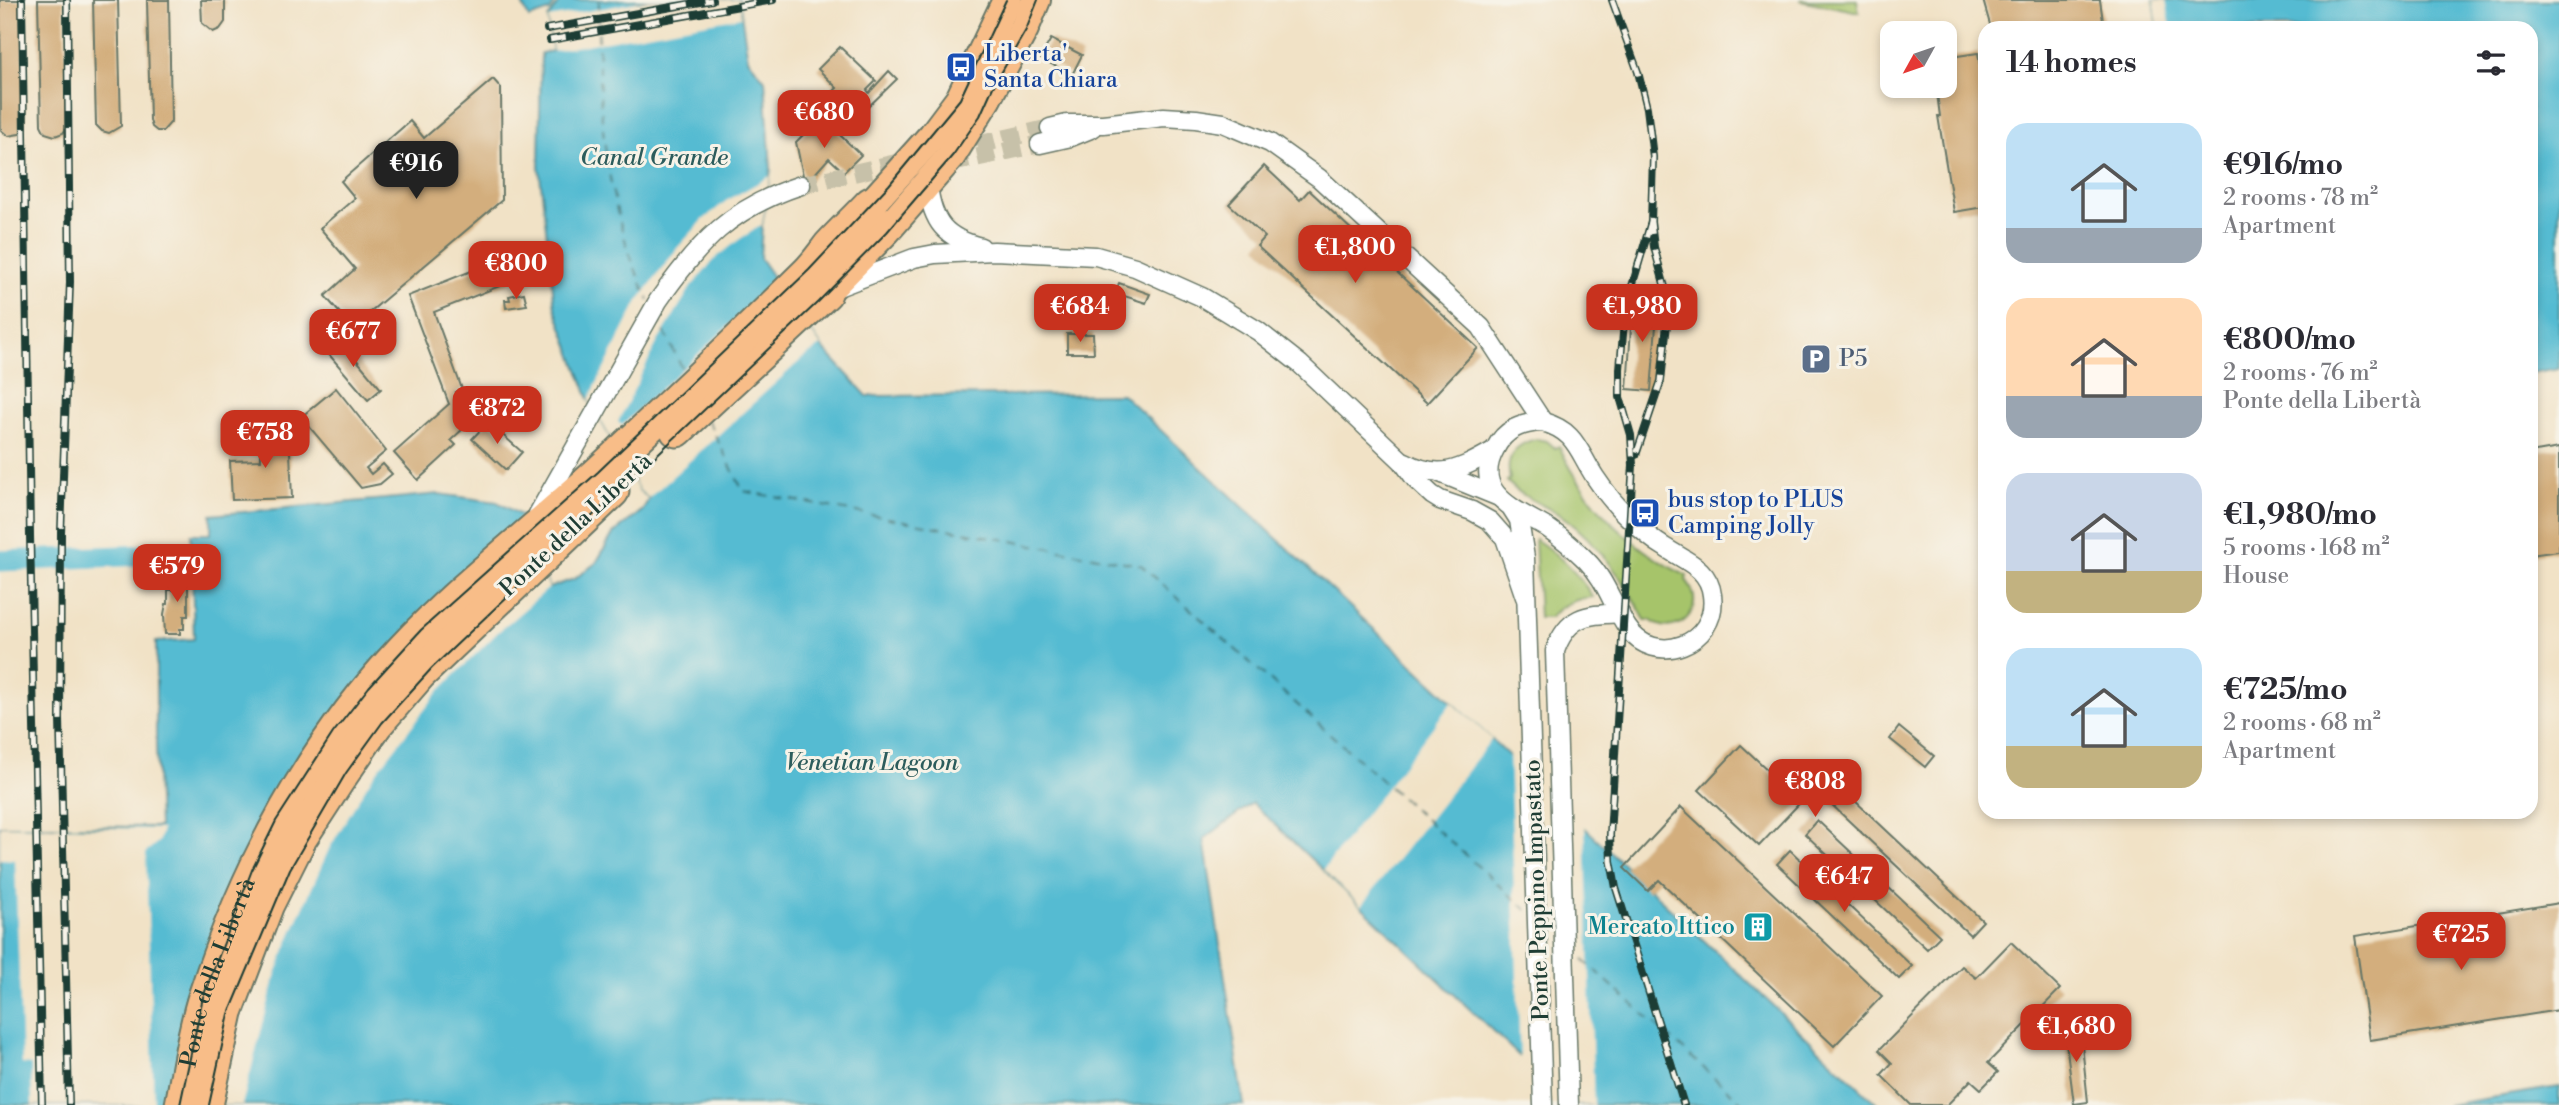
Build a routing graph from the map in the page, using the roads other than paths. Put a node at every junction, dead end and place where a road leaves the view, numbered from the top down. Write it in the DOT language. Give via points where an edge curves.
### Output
graph roads {
  1 [pos="1007,0"];
  2 [pos="1036,0"];
  3 [pos="1103,124"];
  4 [pos="1050,128"];
  5 [pos="1040,144"];
  6 [pos="928,185"];
  7 [pos="801,191"];
  8 [pos="879,217"];
  9 [pos="994,251"];
  10 [pos="929,255"];
  11 [pos="814,292"];
  12 [pos="1543,422"];
  13 [pos="1493,451"];
  14 [pos="1402,461"];
  15 [pos="1440,473"];
  16 [pos="1505,503"];
  17 [pos="535,545"];
  18 [pos="1525,597"];
  19 [pos="1620,613"];
  20 [pos="182,1105"];
  21 [pos="206,1105"];
  22 [pos="1544,1105"];
  23 [pos="1569,1105"];
  1 -- 8 [label="main road, Ponte della Libertà" via="960,99"];
  2 -- 6 [label="main road, Ponte della Libertà" via="967,133"];
  3 -- 4 [label="street"];
  3 -- 5 [label="street"];
  3 -- 12 [label="street" via="1164,117 1223,123 1294,158 1481,327"];
  6 -- 8 [label="main road, Ponte della Libertà"];
  6 -- 9 [label="street" via="932,209 947,233"];
  7 -- 17 [label="street" via="768,196 699,246 658,301 578,445"];
  8 -- 10 [label="street" via="894,247 904,254"];
  8 -- 11 [label="highway, Ponte della Libertà"];
  9 -- 10 [label="street"];
  9 -- 14 [label="street" via="1096,256 1135,267 1202,297 1287,353"];
  10 -- 11 [label="street"];
  11 -- 17 [label="highway, Ponte della Libertà"];
  12 -- 13 [label="street" via="1513,428"];
  12 -- 19 [label="street" via="1568,434 1614,503 1649,536 1697,567 1712,595 1710,618 1703,630 1676,648 1642,642"];
  13 -- 15 [label="street"];
  13 -- 16 [label="street" via="1489,472"];
  14 -- 15 [label="street"];
  14 -- 18 [label="street" via="1432,495 1483,516 1498,529 1511,550"];
  15 -- 16 [label="street"];
  16 -- 18 [label="street" via="1522,534"];
  16 -- 19 [label="street" via="1570,544 1599,576"];
  17 -- 20 [label="highway, Ponte della Libertà" via="428,625 386,670 319,756 279,819 253,871 205,998"];
  17 -- 21 [label="highway, Ponte della Libertà" via="375,725 300,838 267,904 226,1012"];
  18 -- 22 [label="street, Ponte Peppino Impastato"];
  19 -- 23 [label="street, Ponte Peppino Impastato" via="1588,616 1567,627 1555,651"];
}
